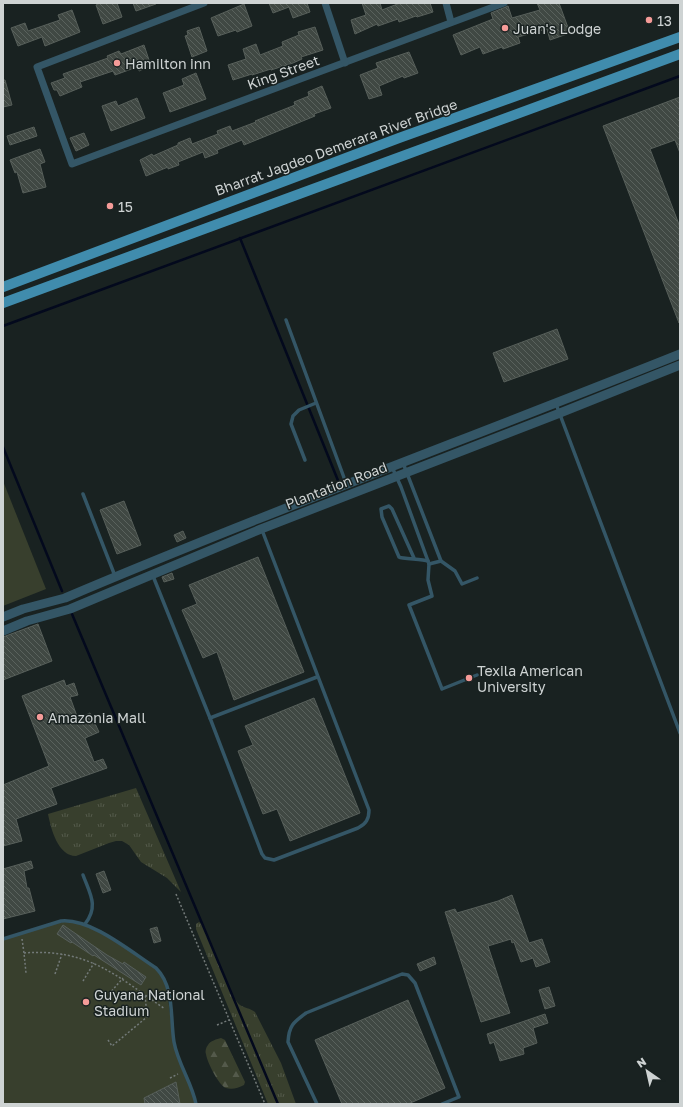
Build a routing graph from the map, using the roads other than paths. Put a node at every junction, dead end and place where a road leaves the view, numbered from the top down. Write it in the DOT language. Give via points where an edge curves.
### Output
graph roads {
  1 [pos="204,3"];
  2 [pos="325,3"];
  3 [pos="446,3"];
  4 [pos="504,3"];
  5 [pos="451,22"];
  6 [pos="680,37"];
  7 [pos="680,54"];
  8 [pos="345,63"];
  9 [pos="3,287"];
  10 [pos="3,303"];
  11 [pos="286,320"];
  12 [pos="680,354"];
  13 [pos="680,365"];
  14 [pos="316,403"];
  15 [pos="556,404"];
  16 [pos="560,413"];
  17 [pos="305,460"];
  18 [pos="402,463"];
  19 [pos="392,467"];
  20 [pos="406,473"];
  21 [pos="396,476"];
  22 [pos="347,484"];
  23 [pos="84,494"];
  24 [pos="258,519"];
  25 [pos="262,529"];
  26 [pos="414,558"];
  27 [pos="441,561"];
  28 [pos="429,562"];
  29 [pos="152,575"];
  30 [pos="115,577"];
  31 [pos="477,578"];
  32 [pos="3,617"];
  33 [pos="3,631"];
  34 [pos="477,675"];
  35 [pos="318,677"];
  36 [pos="210,718"];
  37 [pos="680,733"];
  38 [pos="83,875"];
  39 [pos="85,924"];
  40 [pos="3,939"];
  41 [pos="196,1104"];
  42 [pos="318,1104"];
  43 [pos="442,1104"];
  1 -- 8 [label="street, King Street" via="37,67 72,164"];
  2 -- 8 [label="street"];
  3 -- 5 [label="street"];
  4 -- 5 [label="street, King Street"];
  5 -- 8 [label="street, King Street"];
  6 -- 9 [label="main road, Bharrat Jagdeo Demerara River Bridge" via="399,138"];
  7 -- 10 [label="main road"];
  11 -- 14 [label="lane"];
  12 -- 15 [label="street, Plantation Road"];
  13 -- 16 [label="street, Plantation Road"];
  14 -- 17 [label="lane" via="299,410 293,416 291,424"];
  14 -- 22 [label="lane"];
  15 -- 16 [label="lane"];
  15 -- 18 [label="street, Plantation Road"];
  16 -- 20 [label="street, Plantation Road"];
  16 -- 37 [label="lane"];
  18 -- 19 [label="street, Plantation Road"];
  18 -- 20 [label="lane"];
  19 -- 21 [label="lane"];
  19 -- 22 [label="street, Plantation Road"];
  20 -- 21 [label="street, Plantation Road"];
  20 -- 27 [label="lane"];
  21 -- 25 [label="street, Plantation Road"];
  21 -- 28 [label="lane"];
  22 -- 24 [label="street, Plantation Road"];
  23 -- 30 [label="lane"];
  24 -- 25 [label="lane"];
  24 -- 30 [label="street, Plantation Road"];
  25 -- 29 [label="street, Plantation Road"];
  25 -- 35 [label="lane"];
  26 -- 26 [label="lane" via="391,508 389,506 381,510 399,557"];
  26 -- 28 [label="lane"];
  27 -- 28 [label="lane"];
  27 -- 31 [label="lane" via="455,572 462,584"];
  28 -- 34 [label="lane" via="428,580 432,596 409,605 442,689"];
  29 -- 33 [label="street, Plantation Road" via="70,610 28,621"];
  29 -- 36 [label="lane"];
  30 -- 32 [label="street, Plantation Road" via="65,598"];
  35 -- 36 [label="lane"];
  35 -- 36 [label="lane" via="369,810 369,816 364,825 358,828 274,860 265,858 259,850"];
  38 -- 39 [label="lane" via="93,906 91,917"];
  39 -- 40 [label="lane" via="61,921"];
  39 -- 41 [label="lane" via="160,972 166,983 172,1013 174,1044"];
  42 -- 43 [label="lane" via="288,1042 293,1022 306,1013 402,974 408,975 415,983 459,1097"];
}
